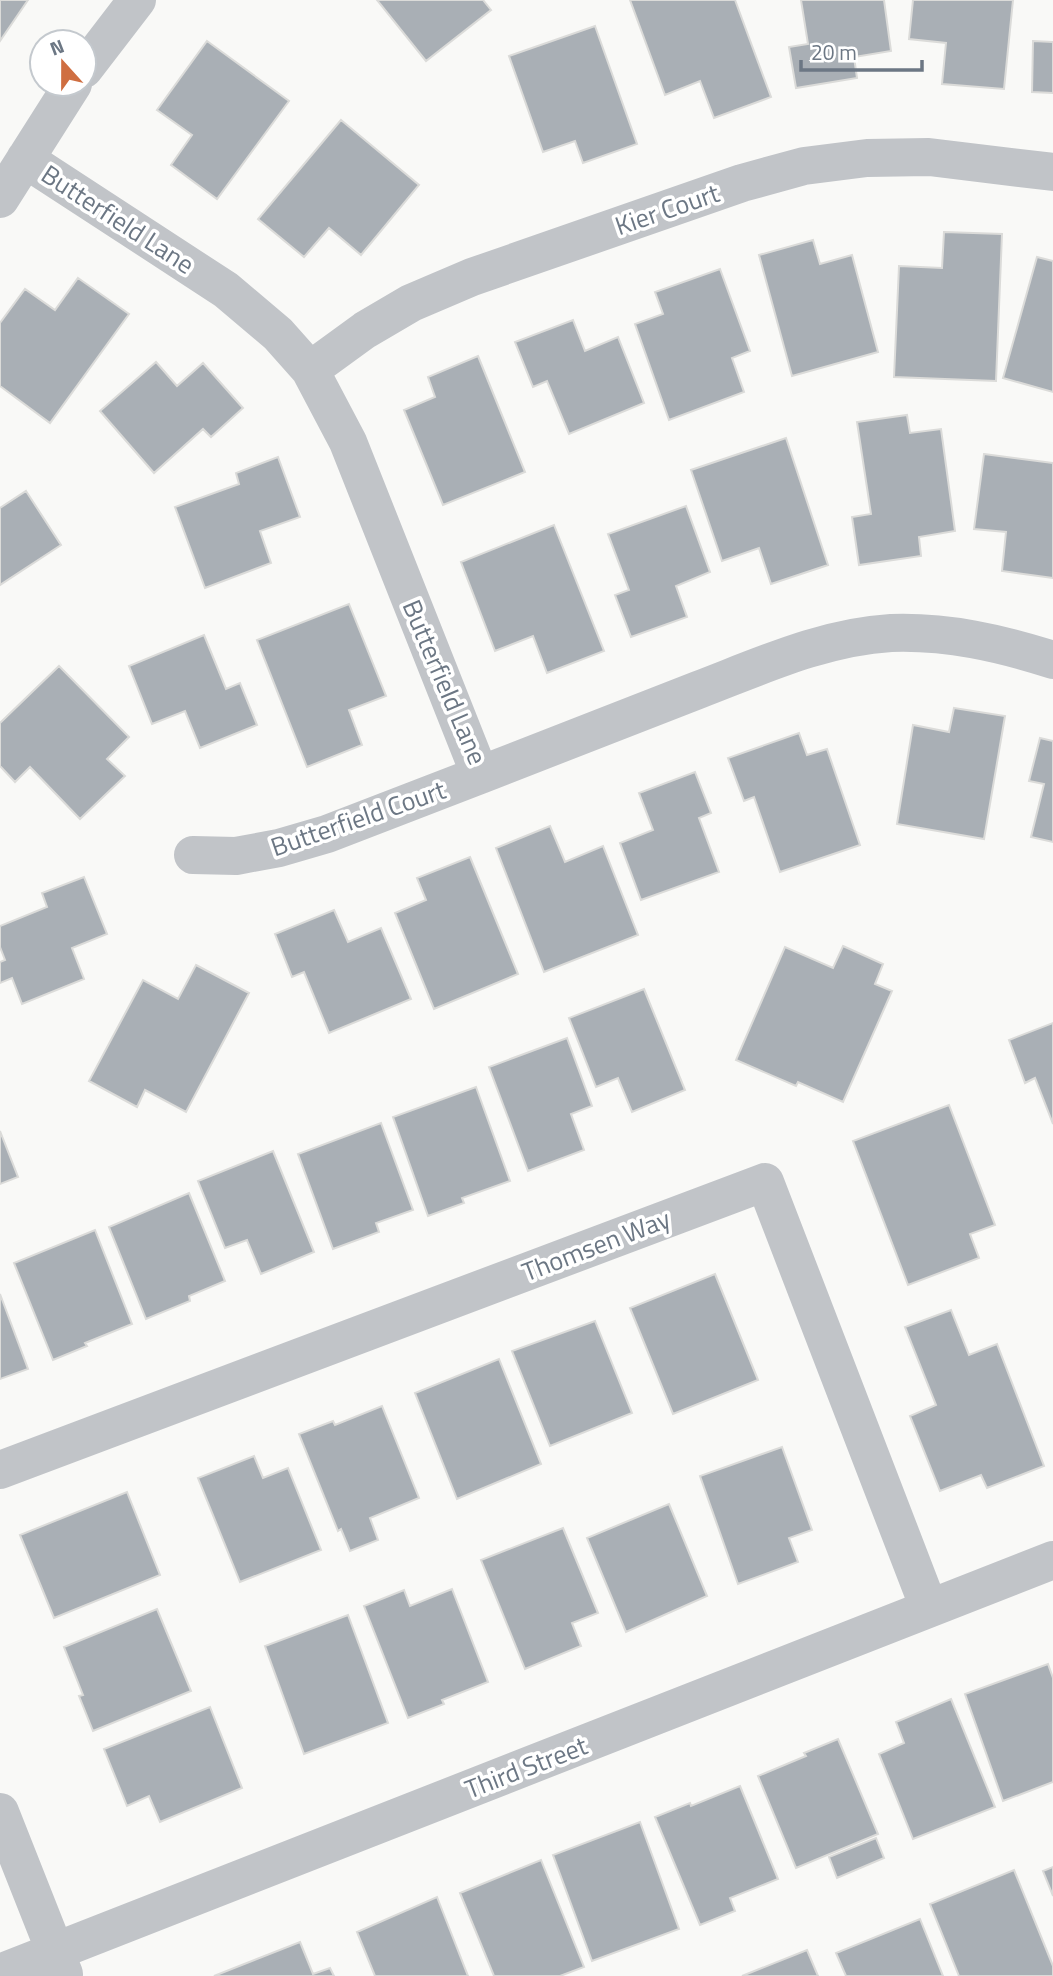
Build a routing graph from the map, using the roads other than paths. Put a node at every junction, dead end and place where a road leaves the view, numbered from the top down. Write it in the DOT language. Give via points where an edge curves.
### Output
graph roads {
  1 [pos="137,0"];
  2 [pos="98,51"];
  3 [pos="64,98"];
  4 [pos="26,159"];
  5 [pos="1053,172"];
  6 [pos="0,199"];
  7 [pos="310,370"];
  8 [pos="1053,660"];
  9 [pos="480,775"];
  10 [pos="193,855"];
  11 [pos="0,1470"];
  12 [pos="1053,1560"];
  13 [pos="929,1608"];
  14 [pos="0,1812"];
  15 [pos="60,1964"];
  16 [pos="0,1973"];
  1 -- 2 [label="street"];
  3 -- 4 [label="street"];
  4 -- 6 [label="street"];
  4 -- 7 [label="street, Butterfield Lane" via="226,290 278,334"];
  5 -- 7 [label="street, Kier Court" via="929,157 804,166 742,183 472,277 411,303"];
  7 -- 9 [label="street, Butterfield Lane" via="348,442"];
  8 -- 9 [label="street, Butterfield Lane" via="1005,644 945,634 835,641"];
  9 -- 10 [label="street, Butterfield Court" via="279,848 236,856"];
  11 -- 13 [label="street, Thomsen Way" via="765,1182"];
  12 -- 13 [label="street, Third Street"];
  13 -- 15 [label="street, Third Street"];
  14 -- 15 [label="street"];
  15 -- 16 [label="street, Third Street"];
}
